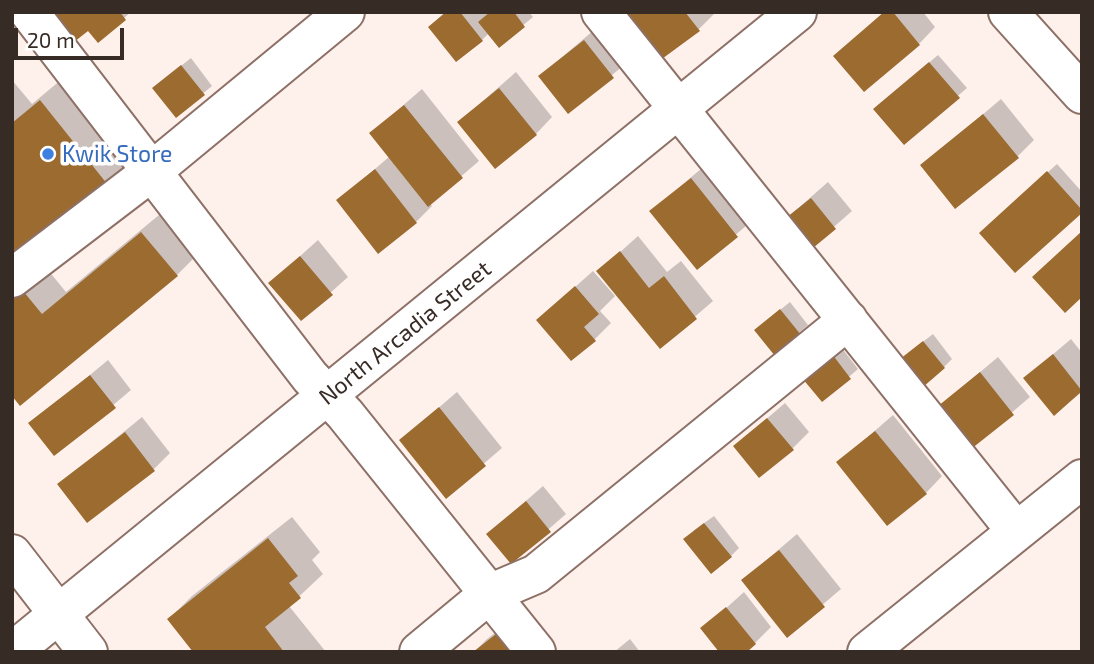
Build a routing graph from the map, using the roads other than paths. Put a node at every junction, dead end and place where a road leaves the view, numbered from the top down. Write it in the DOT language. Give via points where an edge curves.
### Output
graph roads {
  1 [pos="29,12"];
  2 [pos="345,12"];
  3 [pos="601,12"];
  4 [pos="797,12"];
  5 [pos="1008,12"];
  6 [pos="1082,94"];
  7 [pos="680,108"];
  8 [pos="151,172"];
  9 [pos="12,278"];
  10 [pos="848,320"];
  11 [pos="328,397"];
  12 [pos="1082,479"];
  13 [pos="1016,531"];
  14 [pos="12,554"];
  15 [pos="489,594"];
  16 [pos="58,614"];
  17 [pos="12,652"];
  18 [pos="88,652"];
  19 [pos="419,652"];
  20 [pos="536,652"];
  21 [pos="867,652"];
  1 -- 8 [label="street"];
  2 -- 8 [label="street"];
  3 -- 7 [label="street"];
  4 -- 7 [label="street, North Arcadia Street"];
  5 -- 6 [label="street"];
  7 -- 10 [label="street"];
  7 -- 11 [label="street, North Arcadia Street"];
  8 -- 9 [label="street"];
  8 -- 11 [label="street"];
  10 -- 13 [label="street"];
  10 -- 15 [label="street" via="536,574"];
  11 -- 15 [label="street"];
  11 -- 16 [label="street, North Arcadia Street"];
  12 -- 13 [label="street"];
  13 -- 21 [label="street"];
  14 -- 16 [label="street"];
  15 -- 19 [label="street"];
  15 -- 20 [label="street"];
  16 -- 17 [label="street, North Arcadia Street"];
  16 -- 18 [label="street"];
}
